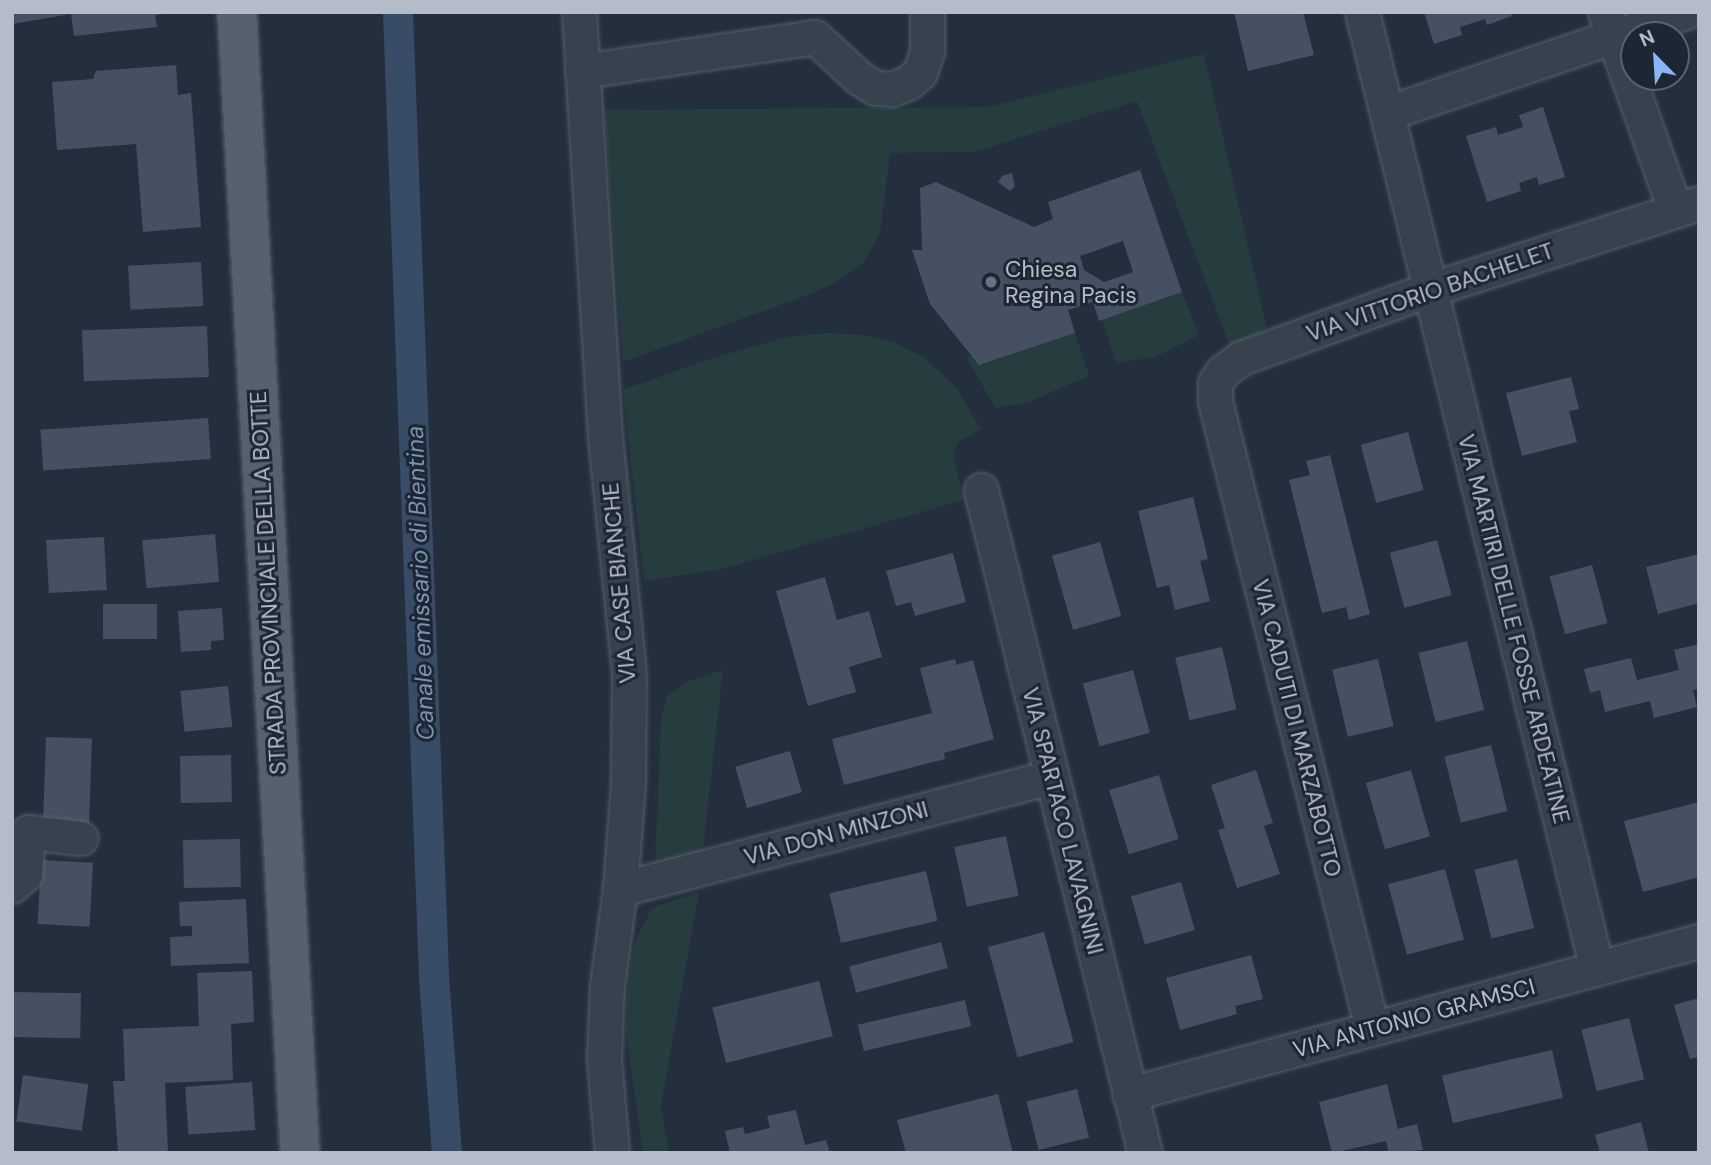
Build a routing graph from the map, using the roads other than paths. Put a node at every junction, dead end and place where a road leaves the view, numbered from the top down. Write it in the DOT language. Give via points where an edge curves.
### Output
graph roads {
  1 [pos="237,12"];
  2 [pos="579,12"];
  3 [pos="927,12"];
  4 [pos="1362,12"];
  5 [pos="1685,12"];
  6 [pos="1609,25"];
  7 [pos="582,71"];
  8 [pos="1387,113"];
  9 [pos="1687,207"];
  10 [pos="1430,289"];
  11 [pos="1222,427"];
  12 [pos="981,490"];
  13 [pos="1051,777"];
  14 [pos="81,838"];
  15 [pos="12,886"];
  16 [pos="620,889"];
  17 [pos="1699,941"];
  18 [pos="1597,969"];
  19 [pos="1372,1028"];
  20 [pos="1129,1094"];
  21 [pos="300,1153"];
  22 [pos="612,1153"];
  23 [pos="1144,1153"];
  1 -- 21 [label="main road, STRADA PROVINCIALE DELLA BOTTE"];
  2 -- 7 [label="street, VIA CASE BIANCHE"];
  3 -- 7 [label="street" via="927,51 920,72 892,89 875,88 858,77 815,37"];
  4 -- 8 [label="street, VIA MARTIRI DELLE FOSSE ARDEATINE"];
  5 -- 6 [label="street"];
  6 -- 8 [label="street"];
  6 -- 9 [label="street"];
  7 -- 16 [label="street, VIA CASE BIANCHE" via="604,424 627,638 628,783"];
  8 -- 10 [label="street, VIA MARTIRI DELLE FOSSE ARDEATINE"];
  9 -- 10 [label="street, VIA VITTORIO BACHELET"];
  10 -- 11 [label="street, VIA VITTORIO BACHELET" via="1231,363 1215,383"];
  10 -- 18 [label="street, VIA MARTIRI DELLE FOSSE ARDEATINE"];
  11 -- 19 [label="street, VIA CADUTI DI MARZABOTTO"];
  12 -- 13 [label="street, VIA SPARTACO LAVAGNINI"];
  13 -- 16 [label="street, VIA DON MINZONI"];
  13 -- 20 [label="street, VIA SPARTACO LAVAGNINI"];
  14 -- 15 [label="street" via="29,832 25,874"];
  16 -- 22 [label="street, VIA CASE BIANCHE" via="607,985 604,1059"];
  17 -- 18 [label="street, VIA ANTONIO GRAMSCI"];
  18 -- 19 [label="street, VIA ANTONIO GRAMSCI"];
  19 -- 20 [label="street, VIA ANTONIO GRAMSCI"];
  20 -- 23 [label="street, VIA SPARTACO LAVAGNINI"];
}
